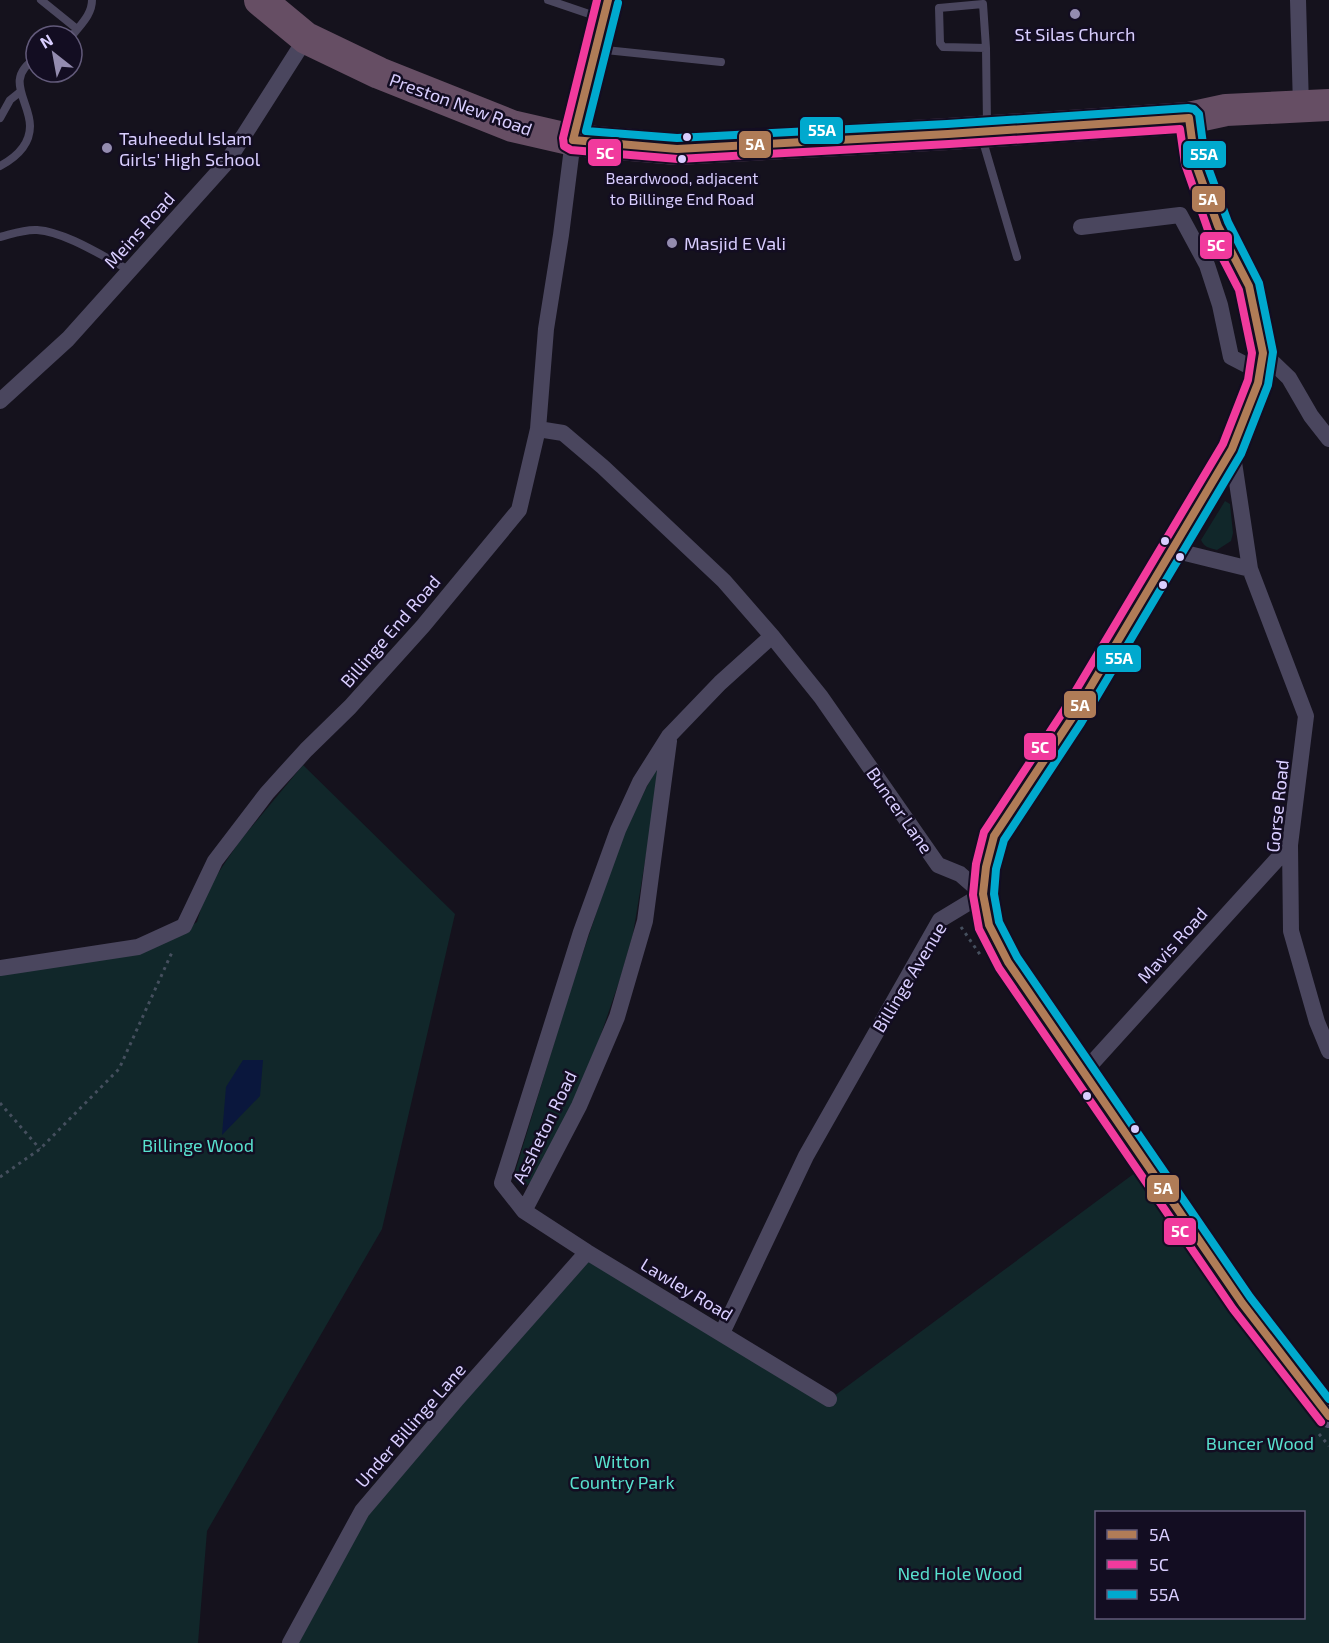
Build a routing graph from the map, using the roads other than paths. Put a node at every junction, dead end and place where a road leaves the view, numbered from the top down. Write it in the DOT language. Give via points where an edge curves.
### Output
graph roads {
  1 [pos="41,0"];
  2 [pos="92,0"];
  3 [pos="260,0"];
  4 [pos="548,0"];
  5 [pos="608,0"];
  6 [pos="1298,0"];
  7 [pos="604,19"];
  8 [pos="66,24"];
  9 [pos="81,24"];
  10 [pos="306,38"];
  11 [pos="986,48"];
  12 [pos="596,49"];
  13 [pos="721,62"];
  14 [pos="24,71"];
  15 [pos="20,92"];
  16 [pos="1315,106"];
  17 [pos="0,118"];
  18 [pos="1189,118"];
  19 [pos="984,132"];
  20 [pos="573,140"];
  21 [pos="0,166"];
  22 [pos="1081,227"];
  23 [pos="0,237"];
  24 [pos="1017,257"];
  25 [pos="129,270"];
  26 [pos="1262,362"];
  27 [pos="0,401"];
  28 [pos="538,429"];
  29 [pos="1329,439"];
  30 [pos="1232,449"];
  31 [pos="1173,550"];
  32 [pos="1250,569"];
  33 [pos="772,636"];
  34 [pos="669,736"];
  35 [pos="1290,844"];
  36 [pos="983,894"];
  37 [pos="0,968"];
  38 [pos="1329,1051"];
  39 [pos="1083,1072"];
  40 [pos="524,1211"];
  41 [pos="587,1252"];
  42 [pos="722,1333"];
  43 [pos="830,1399"];
  44 [pos="1329,1416"];
  45 [pos="290,1643"];
  1 -- 8 [label="lane"];
  2 -- 9 [label="lane" via="92,8"];
  3 -- 10 [label="highway, Preston New Road"];
  4 -- 7 [label="lane"];
  5 -- 7 [label="street, Billinge End Road"];
  6 -- 16 [label="street"];
  7 -- 12 [label="street, Billinge End Road"];
  10 -- 20 [label="highway, Preston New Road" via="379,73 512,126"];
  10 -- 25 [label="street, Meins Road" via="227,162"];
  11 -- 11 [label="lane" via="943,47 939,8 983,4"];
  11 -- 19 [label="lane"];
  12 -- 13 [label="lane"];
  12 -- 20 [label="street, Billinge End Road"];
  14 -- 15 [label="lane"];
  15 -- 17 [label="lane" via="10,100"];
  15 -- 21 [label="lane" via="30,126 27,141"];
  16 -- 18 [label="highway, Preston New Road" via="1226,110"];
  18 -- 19 [label="highway, Preston New Road"];
  18 -- 26 [label="main road" via="1194,162 1218,226 1249,286"];
  19 -- 20 [label="highway, Preston New Road" via="677,149"];
  19 -- 24 [label="lane"];
  20 -- 28 [label="street, Billinge End Road" via="546,329"];
  22 -- 26 [label="street" via="1180,215 1207,264 1231,357"];
  23 -- 25 [label="lane" via="36,229 51,232"];
  25 -- 27 [label="street, Meins Road" via="68,339"];
  26 -- 29 [label="street" via="1289,378"];
  26 -- 30 [label="main road" via="1258,383"];
  28 -- 33 [label="street, Buncer Lane" via="563,433 603,467 724,581"];
  28 -- 37 [label="street, Billinge End Road" via="519,510 423,626 267,793 215,861 184,926 138,947"];
  30 -- 31 [label="main road"];
  30 -- 32 [label="street, Gorse Road"];
  31 -- 32 [label="street"];
  31 -- 36 [label="main road" via="1072,718 994,836"];
  32 -- 35 [label="street, Gorse Road" via="1306,716"];
  33 -- 34 [label="street, Assheton Road"];
  33 -- 36 [label="street, Buncer Lane" via="821,697 938,865 960,874"];
  34 -- 40 [label="street, Assheton Road" via="645,921 617,1017 579,1106"];
  34 -- 40 [label="street, Assheton Road" via="640,782 618,830 581,932 502,1183"];
  35 -- 38 [label="street, Gorse Road" via="1291,931"];
  35 -- 39 [label="street, Mavis Road"];
  36 -- 39 [label="main road" via="989,925 1008,962"];
  36 -- 42 [label="street, Billinge Avenue" via="940,920 806,1156"];
  39 -- 44 [label="main road" via="1242,1304"];
  40 -- 41 [label="street, Lawley Road"];
  41 -- 42 [label="street, Lawley Road"];
  41 -- 45 [label="street, Under Billinge Lane" via="362,1510"];
  42 -- 43 [label="street, Lawley Road"];
}
